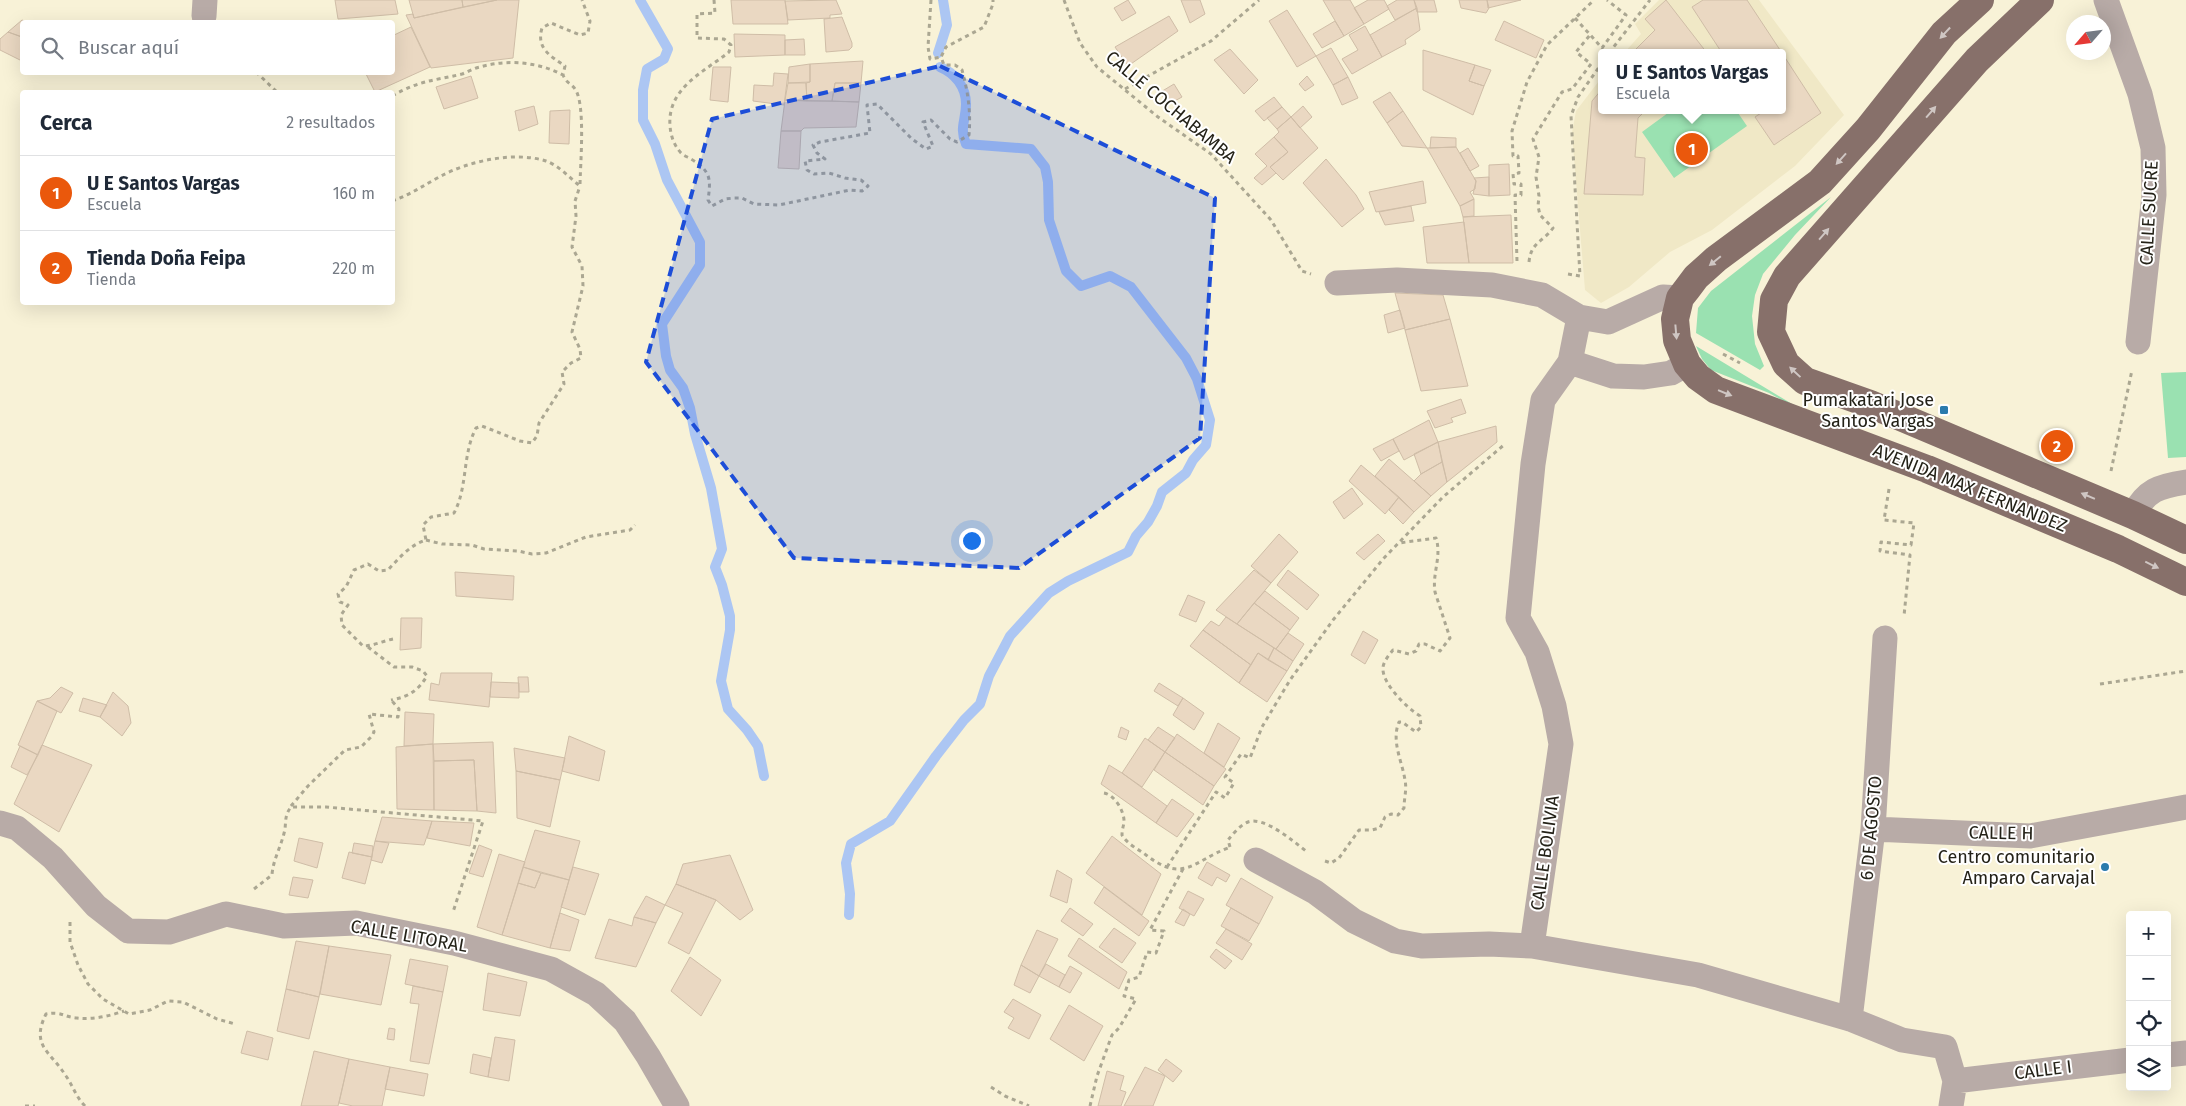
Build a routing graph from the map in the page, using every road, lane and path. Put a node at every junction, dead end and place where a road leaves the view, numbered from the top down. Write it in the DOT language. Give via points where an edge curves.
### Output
graph roads {
  1 [pos="582,0"];
  2 [pos="714,0"];
  3 [pos="931,0"];
  4 [pos="993,0"];
  5 [pos="1064,0"];
  6 [pos="1259,0"];
  7 [pos="1594,0"];
  8 [pos="1606,0"];
  9 [pos="1650,0"];
  10 [pos="1980,0"];
  11 [pos="2040,0"];
  12 [pos="2106,0"];
  13 [pos="1575,18"];
  14 [pos="1590,35"];
  15 [pos="1612,49"];
  16 [pos="941,58"];
  17 [pos="1598,68"];
  18 [pos="259,75"];
  19 [pos="563,75"];
  20 [pos="1125,89"];
  21 [pos="275,90"];
  22 [pos="395,94"];
  23 [pos="580,186"];
  24 [pos="395,200"];
  25 [pos="1517,260"];
  26 [pos="1529,267"];
  27 [pos="1567,282"];
  28 [pos="1337,283"];
  29 [pos="1680,298"];
  30 [pos="1579,317"];
  31 [pos="2138,342"];
  32 [pos="1719,352"];
  33 [pos="1570,362"];
  34 [pos="1687,364"];
  35 [pos="1744,365"];
  36 [pos="1539,428"];
  37 [pos="2110,472"];
  38 [pos="2186,482"];
  39 [pos="1899,490"];
  40 [pos="2134,515"];
  41 [pos="635,525"];
  42 [pos="426,540"];
  43 [pos="2186,540"];
  44 [pos="1399,543"];
  45 [pos="2118,548"];
  46 [pos="2186,582"];
  47 [pos="1904,617"];
  48 [pos="1885,638"];
  49 [pos="393,639"];
  50 [pos="367,646"];
  51 [pos="2186,671"];
  52 [pos="2100,684"];
  53 [pos="1104,793"];
  54 [pos="291,807"];
  55 [pos="2186,807"];
  56 [pos="0,822"];
  57 [pos="1873,829"];
  58 [pos="1230,847"];
  59 [pos="1310,853"];
  60 [pos="1321,859"];
  61 [pos="1256,860"];
  62 [pos="1167,867"];
  63 [pos="1183,869"];
  64 [pos="272,875"];
  65 [pos="72,879"];
  66 [pos="444,941"];
  67 [pos="1532,946"];
  68 [pos="125,1011"];
  69 [pos="1850,1018"];
  70 [pos="235,1024"];
  71 [pos="2186,1053"];
  72 [pos="2171,1055"];
  73 [pos="2126,1060"];
  74 [pos="1955,1080"];
  75 [pos="991,1087"];
  76 [pos="25,1106"];
  77 [pos="36,1106"];
  78 [pos="85,1106"];
  79 [pos="677,1106"];
  80 [pos="1029,1106"];
  81 [pos="1090,1106"];
  82 [pos="1952,1106"];
  1 -- 19 [label="path" via="590,20 588,33 580,35 551,24 542,28 539,36 544,51 565,66"];
  2 -- 16 [label="path" via="715,13 697,14 698,38 724,39 731,45 729,52 702,70 679,92 670,116 673,142 682,155 691,158 707,172 711,181 708,200 712,206 734,198 754,204 779,205 850,190 862,191 868,186 861,180 828,173 814,174 807,170 805,161 825,159 816,153 812,145 870,133 867,105 878,104 912,140 926,149 933,146 923,122 931,120 950,139 964,140 969,136 970,97 962,70 955,65 944,65"];
  3 -- 16 [label="path" via="930,59"];
  4 -- 16 [label="path" via="984,27 946,47"];
  5 -- 20 [label="path, CALLE COCHABAMBA" via="1080,43 1097,67"];
  6 -- 20 [label="path" via="1211,41"];
  7 -- 13 [label="path"];
  8 -- 14 [label="path" via="1626,15 1602,48"];
  9 -- 15 [label="path"];
  10 -- 29 [label="main road, AVENIDA MAX FERNANDEZ, one-way" via="1944,33 1868,129 1820,182 1716,259"];
  40 -- 11 [label="main road, AVENIDA MAX FERNANDEZ, one-way" via="1870,404 1805,381 1786,364 1771,332 1774,300 1787,276 1977,60"];
  12 -- 31 [label="street, CALLE SUCRE" via="2140,94 2153,148 2154,195"];
  13 -- 14 [label="path"];
  13 -- 25 [label="path" via="1547,45 1527,82 1512,131 1513,156 1518,156 1519,173 1513,174 1514,184 1521,184 1521,195 1515,195"];
  14 -- 26 [label="path" via="1576,52 1591,64 1572,89 1562,92 1533,139 1539,157 1536,177 1538,206 1540,214 1553,228 1533,247"];
  17 -- 27 [label="path" via="1578,97 1571,116 1580,276 1568,274"];
  18 -- 21 [label="path"];
  19 -- 22 [label="path" via="536,64 494,64 412,85"];
  19 -- 23 [label="path" via="576,90 579,102"];
  20 -- 28 [label="path, CALLE COCHABAMBA" via="1211,154 1271,220 1302,271"];
  23 -- 24 [label="path" via="547,161 500,158 479,161 442,175"];
  23 -- 42 [label="path" via="575,201 572,247 582,266 583,286 572,332 581,358 562,372 564,384 539,423 532,443 482,426 476,428 470,440 463,489 454,513 431,516 423,525"];
  28 -- 30 [label="street" via="1397,280 1492,285 1542,295"];
  29 -- 30 [label="street" via="1663,296 1608,322"];
  29 -- 34 [label="main road, AVENIDA MAX FERNANDEZ, one-way" via="1675,319 1677,340"];
  30 -- 33 [label="street, CALLE BOLIVIA"];
  31 -- 37 [label="path"];
  32 -- 35 [label="path"];
  33 -- 34 [label="street" via="1613,376 1671,373"];
  33 -- 36 [label="street, CALLE BOLIVIA" via="1543,400"];
  34 -- 45 [label="main road, AVENIDA MAX FERNANDEZ, one-way" via="1716,390 1918,466"];
  36 -- 44 [label="path" via="1513,436 1443,497"];
  36 -- 67 [label="street, CALLE BOLIVIA" via="1518,618 1536,652 1554,706 1561,744"];
  38 -- 40 [label="street" via="2164,485 2141,500"];
  39 -- 47 [label="path" via="1890,488 1884,520 1914,523 1911,545 1881,542 1880,551 1910,555"];
  40 -- 43 [label="main road, AVENIDA MAX FERNANDEZ"];
  40 -- 45 [label="main road"];
  41 -- 42 [label="path" via="630,530 586,537 546,553 484,549"];
  42 -- 50 [label="path" via="402,555 388,570 379,571 368,564 354,570 346,587 338,594 340,602 348,605 341,615 342,625 363,646"];
  44 -- 60 [label="path" via="1436,538 1440,549 1434,584 1450,638 1440,651 1425,644 1419,644 1416,651 1409,654 1393,650 1383,668 1393,691 1420,716 1421,727 1416,732 1402,722 1396,728 1400,765 1405,778 1404,808 1398,815 1385,817 1380,828 1359,830 1332,863"];
  44 -- 62 [label="path" via="1327,627 1262,727 1250,758 1241,754 1225,777 1234,784 1225,798 1216,792"];
  45 -- 46 [label="main road, AVENIDA MAX FERNANDEZ, one-way"];
  48 -- 57 [label="street, 6 DE AGOSTO"];
  49 -- 50 [label="path"];
  50 -- 54 [label="path" via="394,667 412,667 427,676 416,691 391,700 399,710 398,718 369,714 374,732 372,736 361,747 345,750"];
  51 -- 52 [label="path"];
  53 -- 62 [label="path" via="1115,799 1121,809 1125,841"];
  54 -- 64 [label="path" via="285,814 285,828"];
  54 -- 66 [label="path" via="326,807 483,821"];
  55 -- 57 [label="street, CALLE H" via="2030,836"];
  56 -- 65 [label="street, CALLE LITORAL" via="17,828"];
  57 -- 69 [label="street, 6 DE AGOSTO"];
  58 -- 59 [label="path" via="1228,840 1236,832 1248,822 1261,821"];
  58 -- 61 [label="path" via="1239,848"];
  58 -- 63 [label="path"];
  61 -- 67 [label="street" via="1315,892 1354,921 1395,941 1422,946"];
  62 -- 63 [label="path"];
  63 -- 81 [label="path" via="1150,930 1164,931 1156,953 1147,952 1139,978 1129,980 1124,996 1136,999 1112,1035"];
  65 -- 66 [label="street, CALLE LITORAL" via="96,906 128,931 169,932 226,914 284,926 356,923"];
  65 -- 68 [label="path" via="66,890 71,912 70,942 78,965 88,984 103,999"];
  66 -- 79 [label="street, CALLE LITORAL" via="551,969 596,994 625,1021"];
  67 -- 69 [label="street" via="1698,975"];
  68 -- 70 [label="path" via="139,1013 168,1001 183,1002"];
  68 -- 78 [label="path" via="89,1018 75,1018 57,1012 46,1014 40,1026 43,1048 68,1078 76,1096"];
  69 -- 74 [label="street" via="1902,1040 1945,1047"];
  71 -- 72 [label="street"];
  73 -- 74 [label="street, CALLE I"];
  74 -- 82 [label="street"];
  75 -- 80 [label="path"];
  76 -- 77 [label="path"];
}
